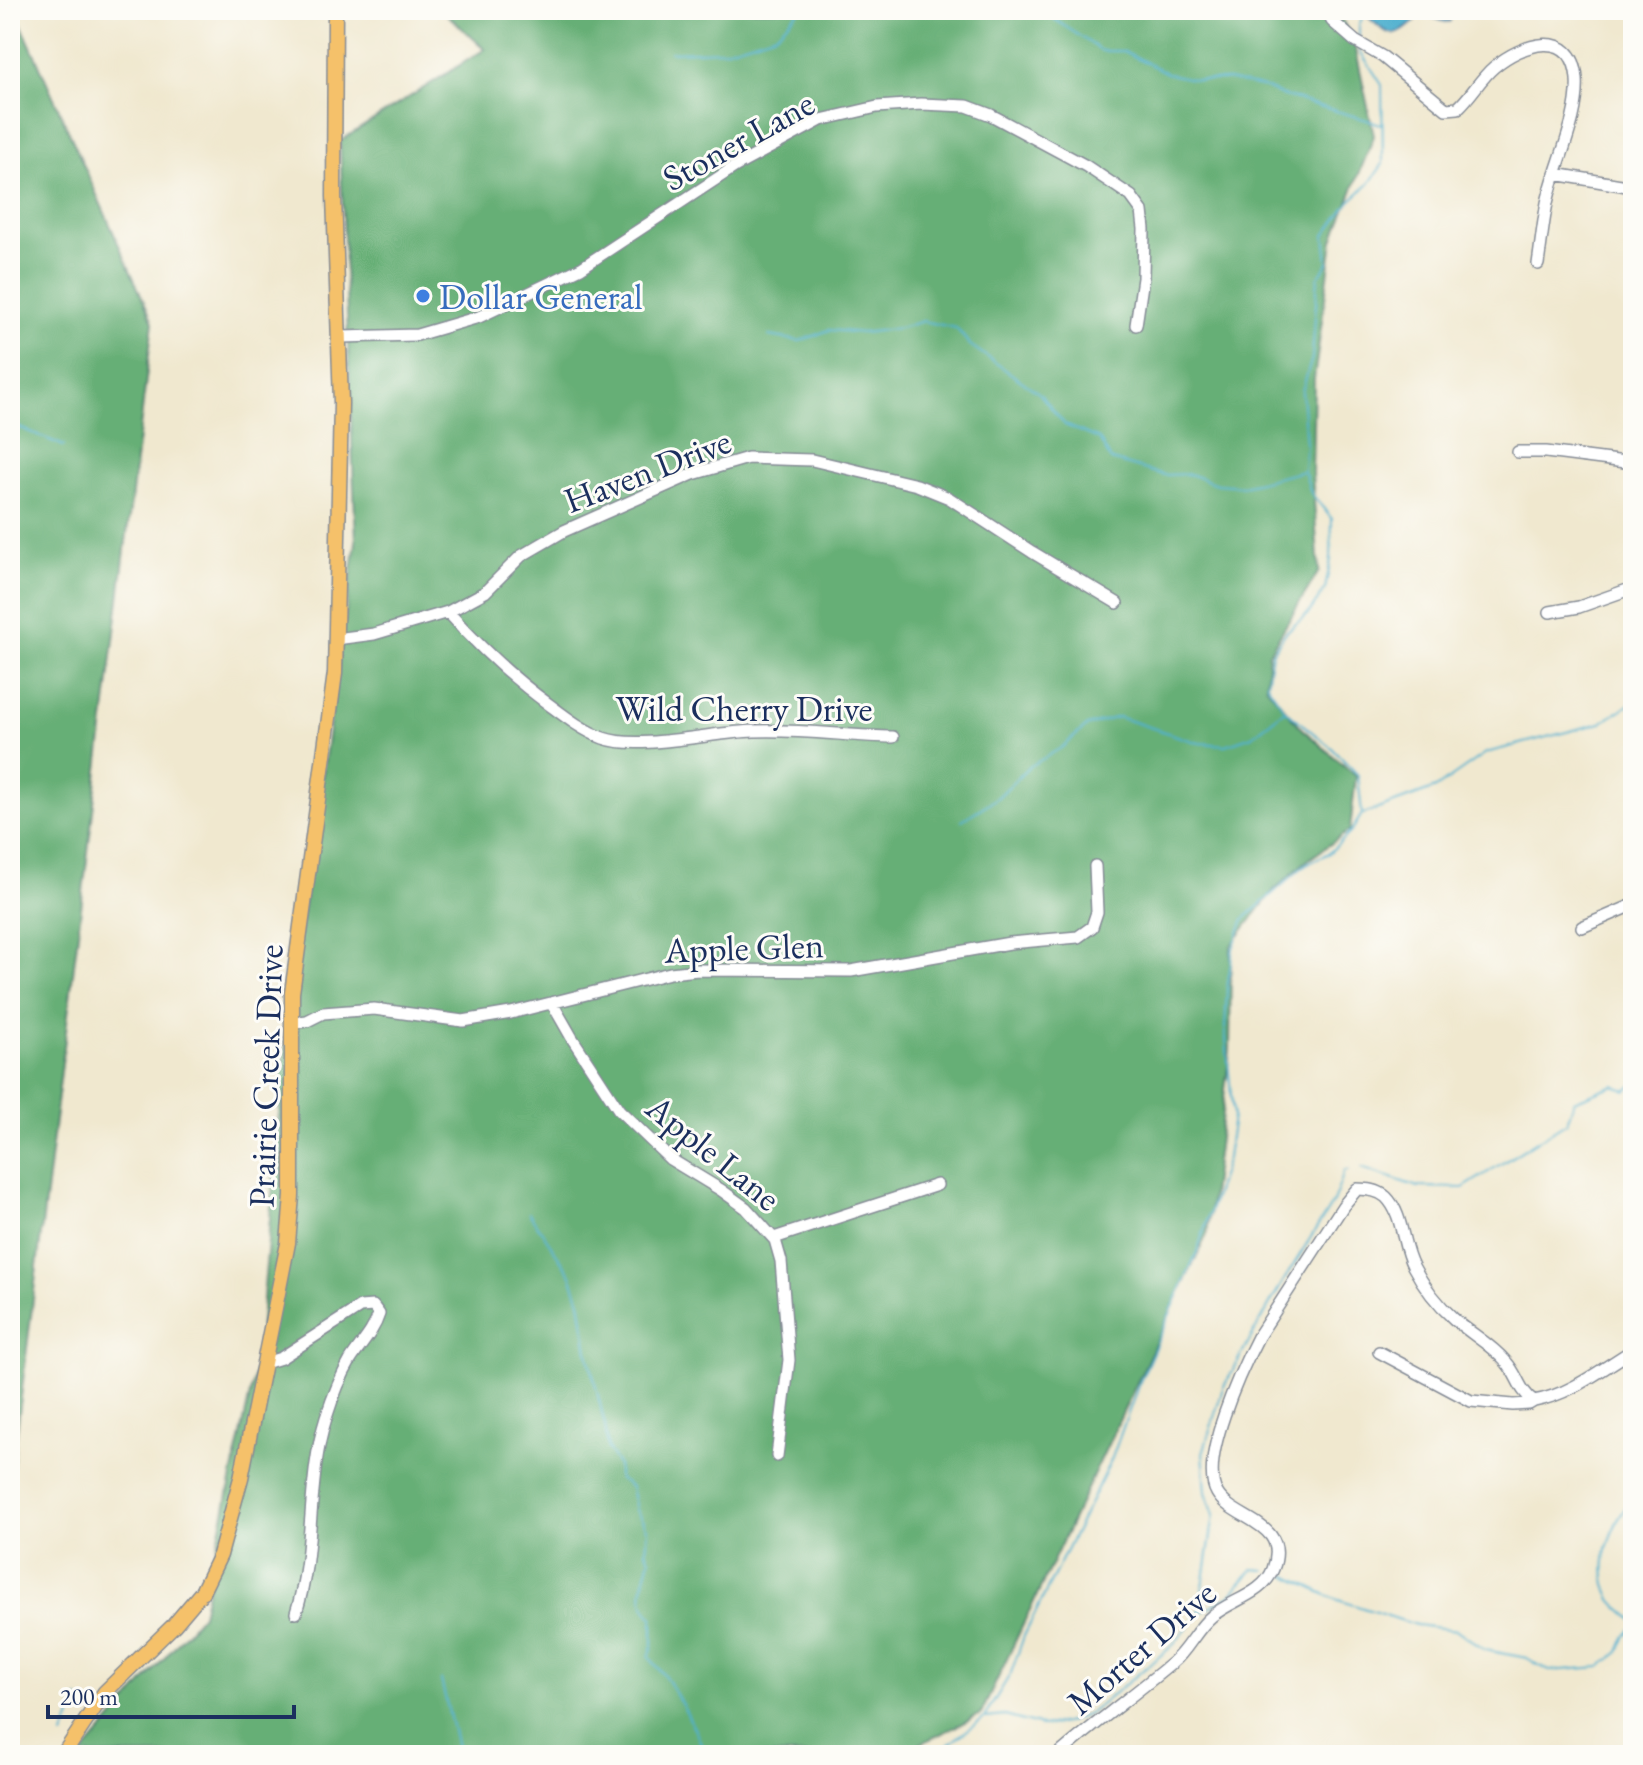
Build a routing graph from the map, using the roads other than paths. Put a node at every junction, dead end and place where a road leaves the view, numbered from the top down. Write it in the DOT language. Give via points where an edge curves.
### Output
graph roads {
  1 [pos="335,10"];
  2 [pos="1330,10"];
  3 [pos="1555,174"];
  4 [pos="1633,187"];
  5 [pos="1538,264"];
  6 [pos="1136,325"];
  7 [pos="341,337"];
  8 [pos="1518,452"];
  9 [pos="1633,463"];
  10 [pos="1633,588"];
  11 [pos="1117,603"];
  12 [pos="448,612"];
  13 [pos="1550,612"];
  14 [pos="336,639"];
  15 [pos="893,737"];
  16 [pos="1095,866"];
  17 [pos="1633,905"];
  18 [pos="1582,927"];
  19 [pos="552,1003"];
  20 [pos="291,1023"];
  21 [pos="937,1185"];
  22 [pos="774,1238"];
  23 [pos="1633,1350"];
  24 [pos="1379,1352"];
  25 [pos="265,1363"];
  26 [pos="1534,1401"];
  27 [pos="777,1456"];
  28 [pos="296,1613"];
  29 [pos="63,1755"];
  30 [pos="1058,1755"];
  1 -- 7 [label="main road, Prairie Creek Drive" via="334,196"];
  2 -- 3 [label="street" via="1332,21 1355,41 1446,109 1458,108 1496,65 1529,47 1548,42 1562,48 1577,78"];
  3 -- 4 [label="street"];
  3 -- 5 [label="street"];
  6 -- 7 [label="street, Stoner Lane" via="1144,229 1142,211 1131,196 991,115 967,106 921,104 821,120 736,166 581,268 479,317 417,335"];
  7 -- 14 [label="main road, Prairie Creek Drive"];
  8 -- 9 [label="street"];
  10 -- 13 [label="street"];
  11 -- 12 [label="street, Haven Drive" via="949,498 882,475 780,457 720,464 587,520 521,556 485,592"];
  12 -- 14 [label="street, Haven Drive" via="374,634"];
  12 -- 15 [label="street, Wild Cherry Drive" via="517,682 605,739 779,730"];
  14 -- 20 [label="main road, Prairie Creek Drive"];
  16 -- 19 [label="street, Apple Glen" via="1097,912 1092,927 1078,937 1010,943 851,971 670,973"];
  17 -- 18 [label="street"];
  19 -- 20 [label="street, Apple Glen" via="463,1021 374,1009 323,1013"];
  19 -- 22 [label="street, Apple Lane" via="619,1110 670,1159 746,1208"];
  20 -- 25 [label="main road, Prairie Creek Drive" via="292,1196"];
  21 -- 22 [label="street"];
  22 -- 27 [label="street, Apple Lane" via="781,1261 789,1360"];
  23 -- 26 [label="street" via="1568,1389"];
  24 -- 26 [label="street" via="1471,1401"];
  25 -- 28 [label="street" via="360,1307 373,1306 379,1314 341,1380 321,1439 306,1582"];
  25 -- 29 [label="main road, Prairie Creek Drive" via="232,1519 202,1592 105,1692"];
  26 -- 30 [label="street, Morter Drive" via="1524,1395 1509,1364 1454,1319 1422,1282 1384,1195 1357,1189 1258,1337 1218,1432 1211,1470 1216,1492 1232,1509 1266,1528 1276,1555 1273,1569 1263,1584 1207,1620 1175,1661"];
}
